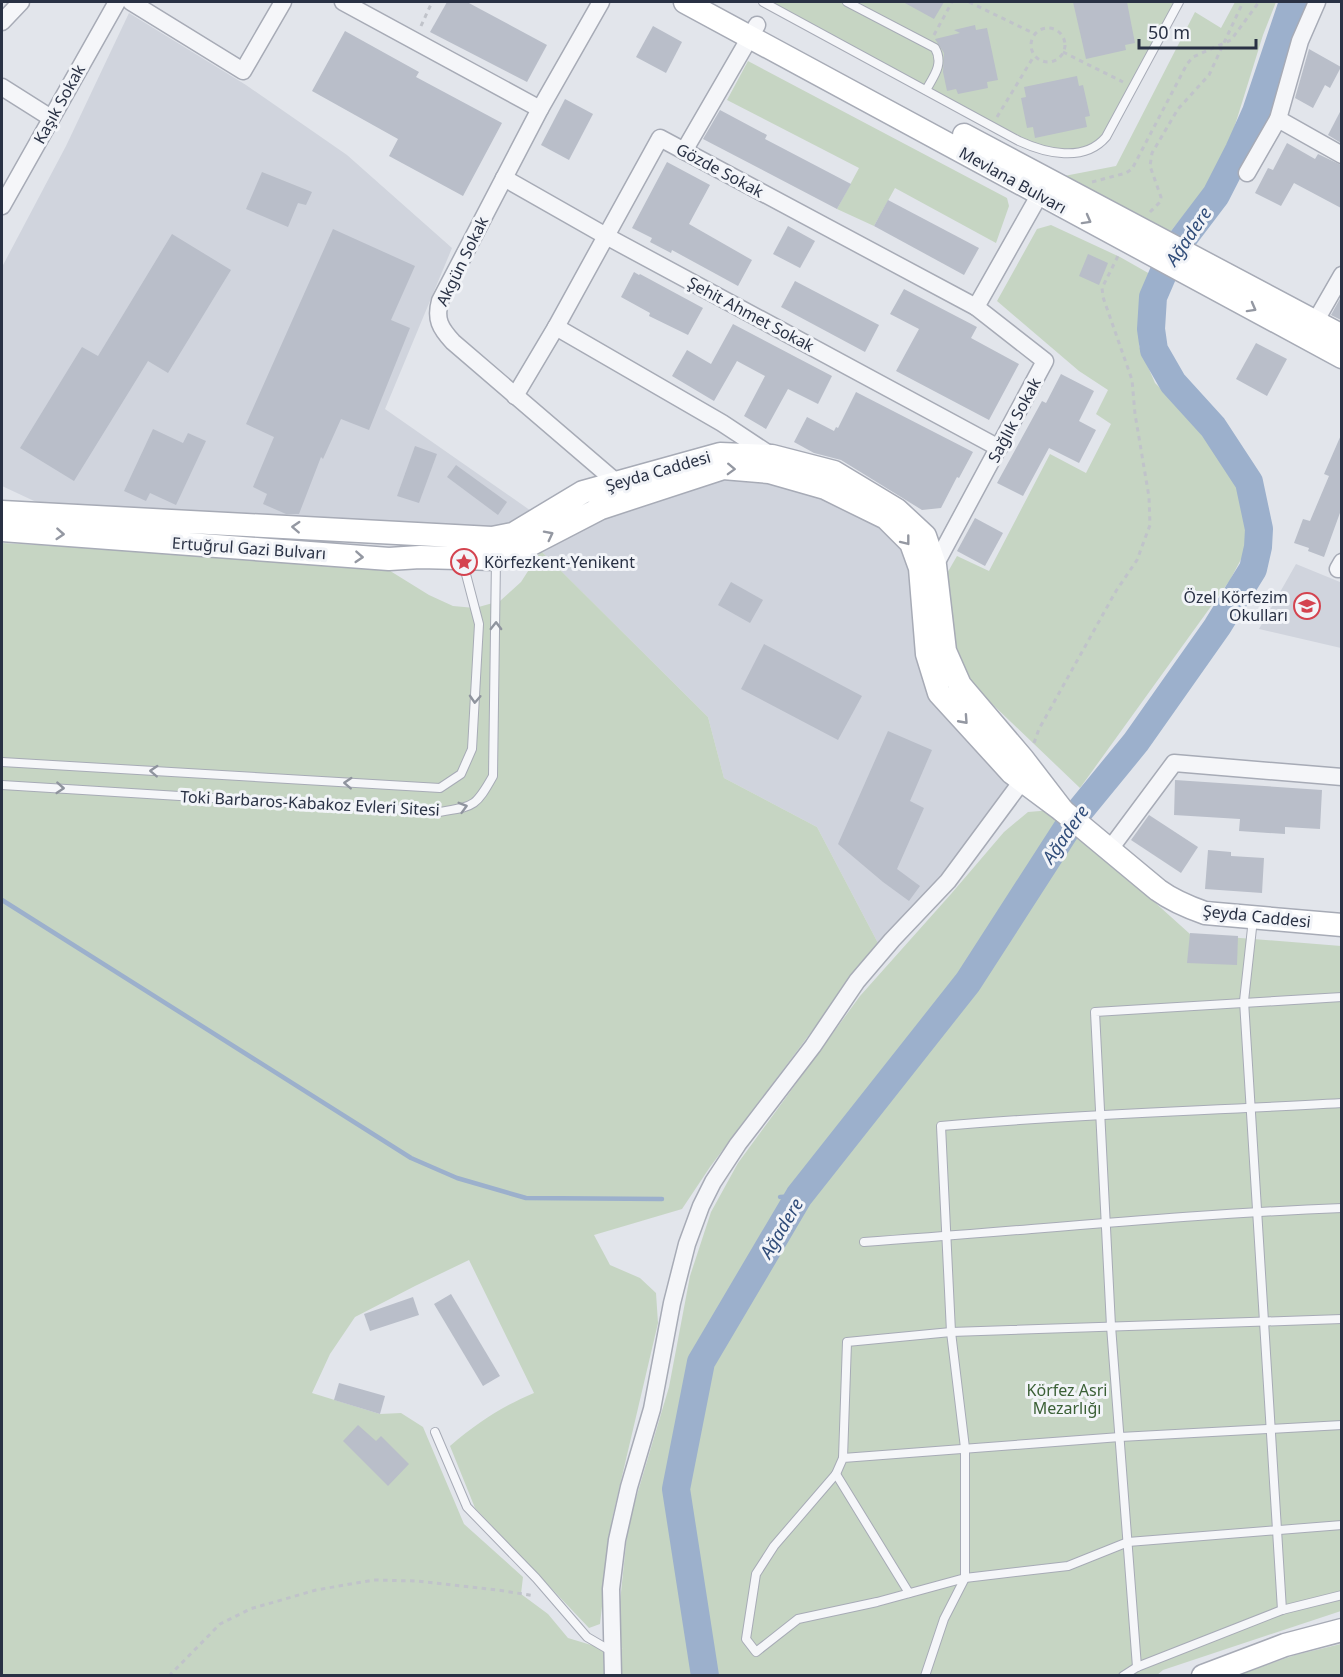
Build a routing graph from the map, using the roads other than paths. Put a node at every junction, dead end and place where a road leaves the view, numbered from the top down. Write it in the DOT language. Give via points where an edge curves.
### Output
graph roads {
  1 [pos="21,2"];
  2 [pos="117,2"];
  3 [pos="131,2"];
  4 [pos="283,2"];
  5 [pos="343,2"];
  6 [pos="600,2"];
  7 [pos="685,2"];
  8 [pos="713,2"];
  9 [pos="763,2"];
  10 [pos="847,2"];
  11 [pos="1179,2"];
  12 [pos="1317,2"];
  13 [pos="2,22"];
  14 [pos="754,31"];
  15 [pos="2,87"];
  16 [pos="926,90"];
  17 [pos="540,109"];
  18 [pos="51,118"];
  19 [pos="1278,119"];
  20 [pos="684,151"];
  21 [pos="1341,155"];
  22 [pos="1247,173"];
  23 [pos="504,178"];
  24 [pos="1044,187"];
  25 [pos="2,206"];
  26 [pos="606,236"];
  27 [pos="1204,272"];
  28 [pos="1341,275"];
  29 [pos="976,307"];
  30 [pos="1315,322"];
  31 [pos="556,327"];
  32 [pos="1341,336"];
  33 [pos="1341,357"];
  34 [pos="515,396"];
  35 [pos="999,448"];
  36 [pos="770,464"];
  37 [pos="616,483"];
  38 [pos="634,497"];
  39 [pos="2,513"];
  40 [pos="2,530"];
  41 [pos="460,535"];
  42 [pos="462,559"];
  43 [pos="496,560"];
  44 [pos="935,565"];
  45 [pos="921,590"];
  46 [pos="2,762"];
  47 [pos="1025,770"];
  48 [pos="1341,777"];
  49 [pos="2,785"];
  50 [pos="1110,849"];
  51 [pos="1253,918"];
  52 [pos="1341,925"];
  53 [pos="1341,997"];
  54 [pos="1244,1002"];
  55 [pos="1341,1103"];
  56 [pos="1251,1108"];
  57 [pos="1100,1114"];
  58 [pos="1341,1208"];
  59 [pos="1257,1211"];
  60 [pos="1106,1222"];
  61 [pos="946,1237"];
  62 [pos="864,1242"];
  63 [pos="1341,1319"];
  64 [pos="1264,1321"];
  65 [pos="1111,1326"];
  66 [pos="951,1332"];
  67 [pos="1341,1425"];
  68 [pos="1270,1428"];
  69 [pos="435,1432"];
  70 [pos="1120,1437"];
  71 [pos="965,1448"];
  72 [pos="843,1458"];
  73 [pos="836,1474"];
  74 [pos="1341,1525"];
  75 [pos="1276,1529"];
  76 [pos="1128,1542"];
  77 [pos="965,1578"];
  78 [pos="909,1593"];
  79 [pos="1341,1595"];
  80 [pos="1282,1610"];
  81 [pos="1341,1630"];
  82 [pos="611,1651"];
  83 [pos="1137,1667"];
  84 [pos="613,1676"];
  85 [pos="925,1676"];
  86 [pos="1123,1676"];
  87 [pos="1203,1676"];
  1 -- 13 [label="street"];
  2 -- 18 [label="street, Kaşık Sokak"];
  3 -- 4 [label="street" via="243,71"];
  5 -- 17 [label="street"];
  6 -- 17 [label="street, Akgün Sokak"];
  7 -- 14 [label="main road, Mevlana Bulvarı"];
  8 -- 14 [label="main road, Mevlana Bulvarı"];
  9 -- 16 [label="lane"];
  10 -- 16 [label="lane" via="934,48 939,63"];
  11 -- 16 [label="lane" via="1106,137 1090,149 1066,154 1033,147"];
  12 -- 19 [label="street" via="1300,41"];
  14 -- 20 [label="street"];
  14 -- 24 [label="main road, Mevlana Bulvarı"];
  15 -- 18 [label="street"];
  17 -- 23 [label="street, Akgün Sokak"];
  18 -- 25 [label="street, Kaşık Sokak"];
  19 -- 21 [label="street"];
  19 -- 22 [label="street"];
  20 -- 26 [label="street, Gözde Sokak" via="660,138"];
  20 -- 29 [label="street, Gözde Sokak"];
  23 -- 26 [label="street, Şehit Ahmet Sokak"];
  23 -- 34 [label="street, Akgün Sokak" via="437,312 438,321 453,342"];
  24 -- 27 [label="main road, Mevlana Bulvarı"];
  24 -- 29 [label="street"];
  26 -- 31 [label="street, Gözde Sokak"];
  26 -- 35 [label="street, Şehit Ahmet Sokak"];
  27 -- 30 [label="main road, Mevlana Bulvarı"];
  27 -- 33 [label="main road, Mevlana Bulvarı, one-way"];
  28 -- 30 [label="street"];
  29 -- 35 [label="street, Sağlık Sokak" via="1045,361"];
  30 -- 32 [label="main road, Mevlana Bulvarı"];
  31 -- 34 [label="street, Gözde Sokak"];
  31 -- 36 [label="street" via="722,423"];
  34 -- 37 [label="street, Akgün Sokak"];
  35 -- 44 [label="street, Sağlık Sokak"];
  36 -- 37 [label="main road, Şeyda Caddesi" via="720,454"];
  38 -- 36 [label="main road, Şeyda Caddesi, one-way" via="723,468"];
  36 -- 44 [label="main road, Şeyda Caddesi" via="834,472 897,510 925,536"];
  36 -- 45 [label="main road, Şeyda Caddesi, one-way" via="886,518 910,543 920,568"];
  37 -- 38 [label="street, Akgün Sokak"];
  37 -- 41 [label="main road, Şeyda Caddesi" via="583,492 513,534 492,538"];
  43 -- 38 [label="main road, Şeyda Caddesi, one-way" via="601,508"];
  41 -- 39 [label="main road, Ertuğrul Gazi Bulvarı, one-way"];
  40 -- 42 [label="main road, Ertuğrul Gazi Bulvarı, one-way" via="382,558"];
  42 -- 43 [label="main road, Ertuğrul Gazi Bulvarı"];
  42 -- 46 [label="lane, Toki Barbaros-Kabakoz Evleri Sitesi, one-way" via="478,624 472,749 461,774 440,788"];
  49 -- 43 [label="lane, Toki Barbaros-Kabakoz Evleri Sitesi, one-way" via="439,812 470,807 493,776"];
  44 -- 45 [label="street, Sağlık Sokak"];
  44 -- 47 [label="main road, Şeyda Caddesi" via="945,651 960,685"];
  45 -- 47 [label="main road, Şeyda Caddesi, one-way" via="927,654 939,693 1012,773"];
  47 -- 50 [label="main road, Şeyda Caddesi" via="1063,811"];
  47 -- 82 [label="street" via="948,881 857,981 738,1144 701,1206 674,1293 652,1409 617,1540 611,1589"];
  48 -- 50 [label="street" via="1174,763"];
  50 -- 51 [label="main road, Şeyda Caddesi" via="1179,903 1205,913"];
  51 -- 52 [label="main road, Şeyda Caddesi"];
  51 -- 54 [label="lane"];
  53 -- 54 [label="lane"];
  54 -- 56 [label="lane"];
  54 -- 57 [label="lane" via="1095,1012"];
  55 -- 56 [label="lane"];
  56 -- 57 [label="lane"];
  56 -- 59 [label="lane"];
  57 -- 60 [label="lane"];
  57 -- 61 [label="lane" via="941,1126"];
  58 -- 59 [label="lane"];
  59 -- 60 [label="lane"];
  59 -- 64 [label="lane"];
  60 -- 61 [label="lane"];
  60 -- 65 [label="lane"];
  61 -- 62 [label="lane"];
  61 -- 66 [label="lane"];
  63 -- 64 [label="lane"];
  64 -- 65 [label="lane"];
  64 -- 68 [label="lane"];
  65 -- 66 [label="lane"];
  65 -- 70 [label="lane"];
  66 -- 71 [label="lane"];
  66 -- 72 [label="lane" via="847,1342"];
  67 -- 68 [label="lane"];
  68 -- 70 [label="lane"];
  68 -- 75 [label="lane"];
  69 -- 82 [label="lane" via="467,1508 587,1637"];
  70 -- 71 [label="lane"];
  70 -- 76 [label="lane"];
  71 -- 72 [label="lane"];
  71 -- 77 [label="lane"];
  72 -- 73 [label="lane"];
  73 -- 78 [label="lane"];
  73 -- 78 [label="lane" via="774,1545 756,1574 746,1639 756,1652 798,1619"];
  74 -- 75 [label="lane"];
  75 -- 76 [label="lane"];
  75 -- 80 [label="lane"];
  76 -- 77 [label="lane" via="1068,1566"];
  76 -- 83 [label="lane"];
  77 -- 78 [label="lane"];
  77 -- 85 [label="lane" via="944,1619"];
  79 -- 80 [label="lane"];
  80 -- 83 [label="lane"];
  81 -- 87 [label="main road" via="1285,1645"];
  82 -- 84 [label="street"];
  83 -- 86 [label="lane"];
}
